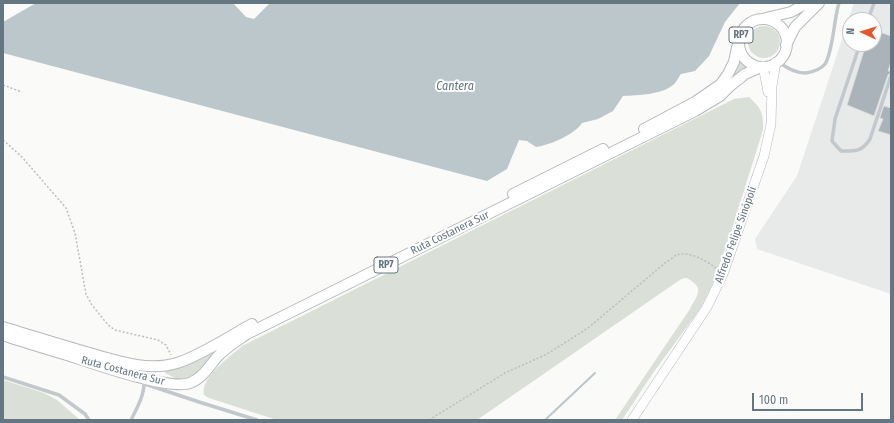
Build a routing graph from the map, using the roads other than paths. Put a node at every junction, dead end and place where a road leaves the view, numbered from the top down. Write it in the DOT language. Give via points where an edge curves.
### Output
graph roads {
  1 [pos="806,3"];
  2 [pos="818,3"];
  3 [pos="839,3"];
  4 [pos="762,18"];
  5 [pos="739,38"];
  6 [pos="786,44"];
  7 [pos="857,52"];
  8 [pos="777,62"];
  9 [pos="762,67"];
  10 [pos="891,76"];
  11 [pos="771,124"];
  12 [pos="3,327"];
  13 [pos="3,335"];
  14 [pos="145,366"];
  15 [pos="3,377"];
  16 [pos="145,381"];
  17 [pos="90,420"];
  18 [pos="130,420"];
  19 [pos="257,420"];
  20 [pos="632,420"];
  1 -- 4 [label="main road, Ruta Costanera Sur / RP7" via="791,12"];
  2 -- 6 [label="main road" via="795,27"];
  3 -- 8 [label="lane" via="825,64 817,70 804,73 791,71"];
  4 -- 5 [label="main road, Ruta Costanera Sur / RP7" via="747,24"];
  4 -- 6 [label="main road, RP7" via="777,23 786,36"];
  5 -- 9 [label="main road, RP7" via="741,53 752,64"];
  5 -- 14 [label="main road, Ruta Costanera Sur / RP7" via="734,62 728,74 721,84 695,102 269,314 190,358 162,366"];
  6 -- 8 [label="main road" via="785,51"];
  7 -- 10 [label="lane" via="835,119 832,141 841,151 855,151 865,147"];
  8 -- 9 [label="main road, Ruta Costanera Sur / RP7"];
  8 -- 11 [label="street" via="772,86"];
  9 -- 11 [label="street"];
  9 -- 16 [label="main road, Ruta Costanera Sur / RP7" via="745,74 720,96 695,111 247,334 223,352 195,381 181,385"];
  11 -- 20 [label="street, Alfredo Felipe Sinópoli" via="764,156 723,274 707,307"];
  12 -- 14 [label="main road, Ruta Costanera Sur / RP7" via="113,360"];
  13 -- 16 [label="main road, Ruta Costanera Sur / RP7"];
  14 -- 16 [label="lane"];
  15 -- 17 [label="lane" via="59,395"];
  16 -- 18 [label="lane" via="142,397"];
  16 -- 19 [label="lane" via="199,402"];
}
